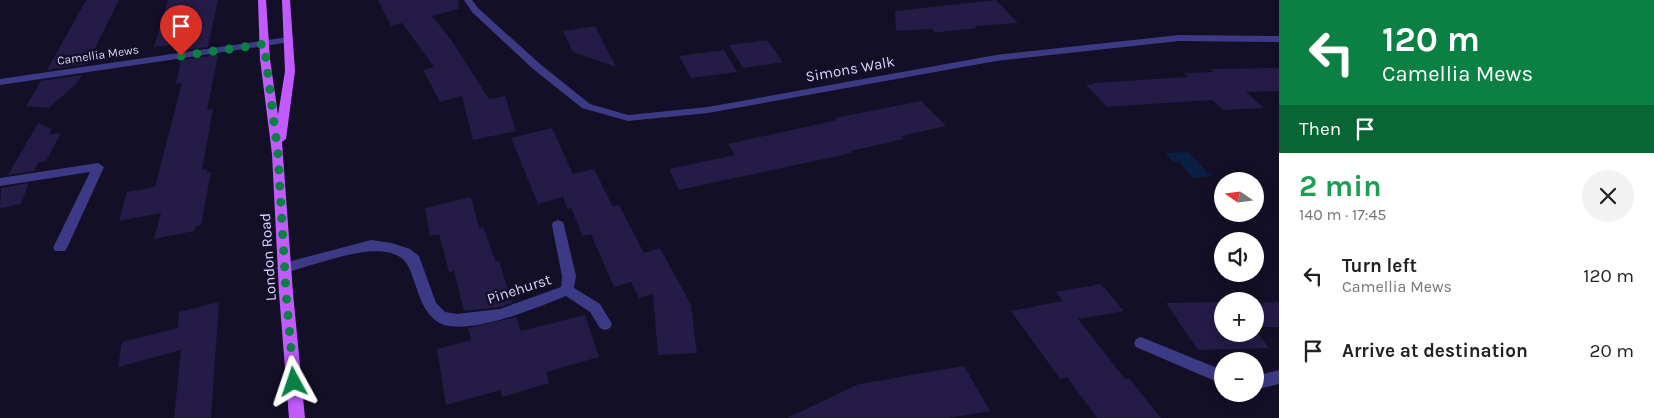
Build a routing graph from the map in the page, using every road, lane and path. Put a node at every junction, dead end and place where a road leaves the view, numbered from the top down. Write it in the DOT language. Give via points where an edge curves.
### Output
graph roads {
  1 [pos="262,0"];
  2 [pos="286,0"];
  3 [pos="468,0"];
  4 [pos="1279,39"];
  5 [pos="288,40"];
  6 [pos="264,44"];
  7 [pos="0,82"];
  8 [pos="278,154"];
  9 [pos="0,182"];
  10 [pos="558,225"];
  11 [pos="60,248"];
  12 [pos="284,268"];
  13 [pos="567,290"];
  14 [pos="605,324"];
  15 [pos="1141,343"];
  16 [pos="1214,374"];
  17 [pos="1279,377"];
  18 [pos="1264,381"];
  19 [pos="297,418"];
  1 -- 6 [label="main road, London Road"];
  2 -- 5 [label="main road, London Road"];
  3 -- 4 [label="street, Simons Walk" via="536,66 586,106 628,118 708,110 996,58 1179,38"];
  5 -- 6 [label="street, Camellia Mews"];
  5 -- 8 [label="main road, London Road" via="290,72"];
  6 -- 7 [label="street, Camellia Mews"];
  6 -- 8 [label="main road, London Road"];
  8 -- 12 [label="main road, London Road"];
  9 -- 11 [label="street" via="98,167"];
  10 -- 13 [label="street, Pinehurst" via="569,276"];
  12 -- 13 [label="street, Pinehurst" via="371,245 392,248 414,260 430,306 441,317 457,320 501,316"];
  12 -- 19 [label="main road, London Road"];
  13 -- 14 [label="street, Pinehurst" via="595,308"];
  15 -- 16 [label="street"];
  17 -- 18 [label="street"];
}
